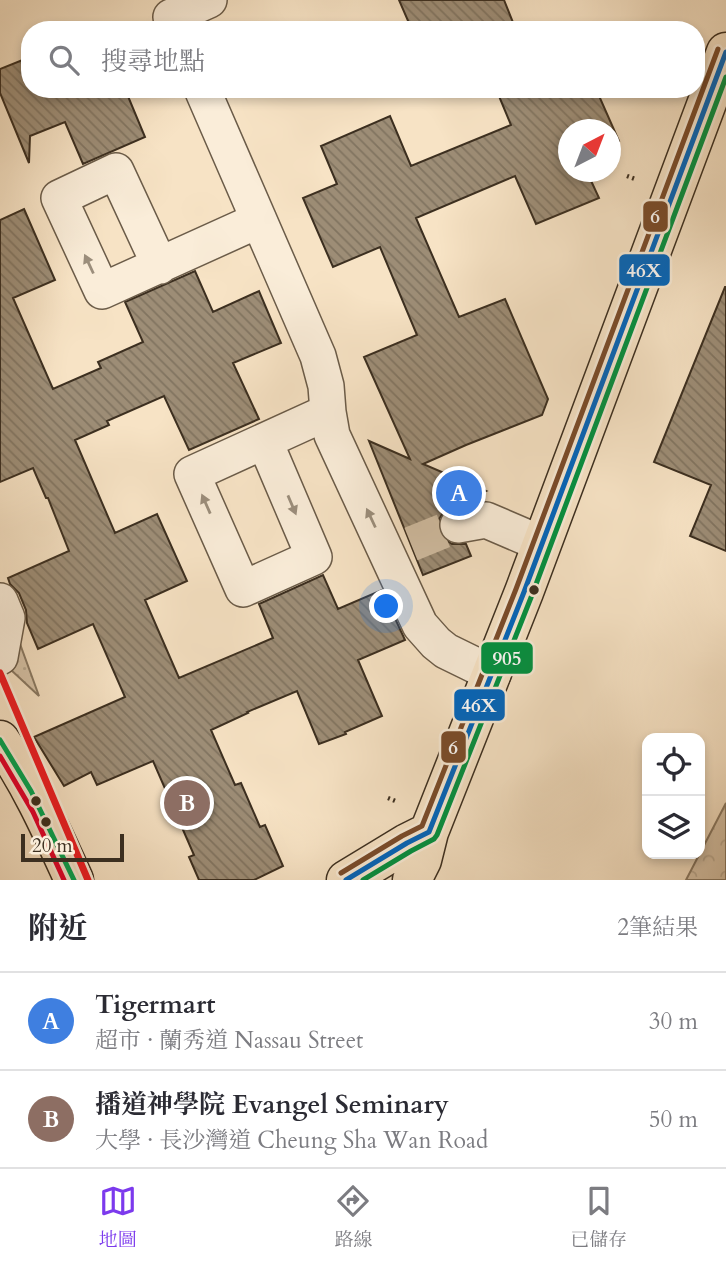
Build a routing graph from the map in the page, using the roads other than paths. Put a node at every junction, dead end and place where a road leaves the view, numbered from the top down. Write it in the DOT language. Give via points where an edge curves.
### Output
graph roads {
  1 [pos="209,0"];
  2 [pos="170,15"];
  3 [pos="726,52"];
  4 [pos="206,98"];
  5 [pos="259,220"];
  6 [pos="160,266"];
  7 [pos="328,412"];
  8 [pos="265,442"];
  9 [pos="470,528"];
  10 [pos="542,544"];
  11 [pos="0,601"];
  12 [pos="0,657"];
  13 [pos="493,674"];
  14 [pos="0,740"];
  15 [pos="414,859"];
  16 [pos="74,880"];
  17 [pos="346,880"];
  1 -- 2 [label="street"];
  3 -- 10 [label="main road"];
  4 -- 5 [label="street"];
  5 -- 6 [label="street"];
  5 -- 7 [label="street" via="318,356"];
  7 -- 8 [label="street"];
  13 -- 7 [label="street, one-way" via="446,651 420,625 406,556 332,435"];
  9 -- 10 [label="street"];
  10 -- 13 [label="main road"];
  11 -- 12 [label="street" via="8,618"];
  13 -- 15 [label="main road"];
  14 -- 16 [label="main road" via="35,796"];
  15 -- 17 [label="main road"];
}
